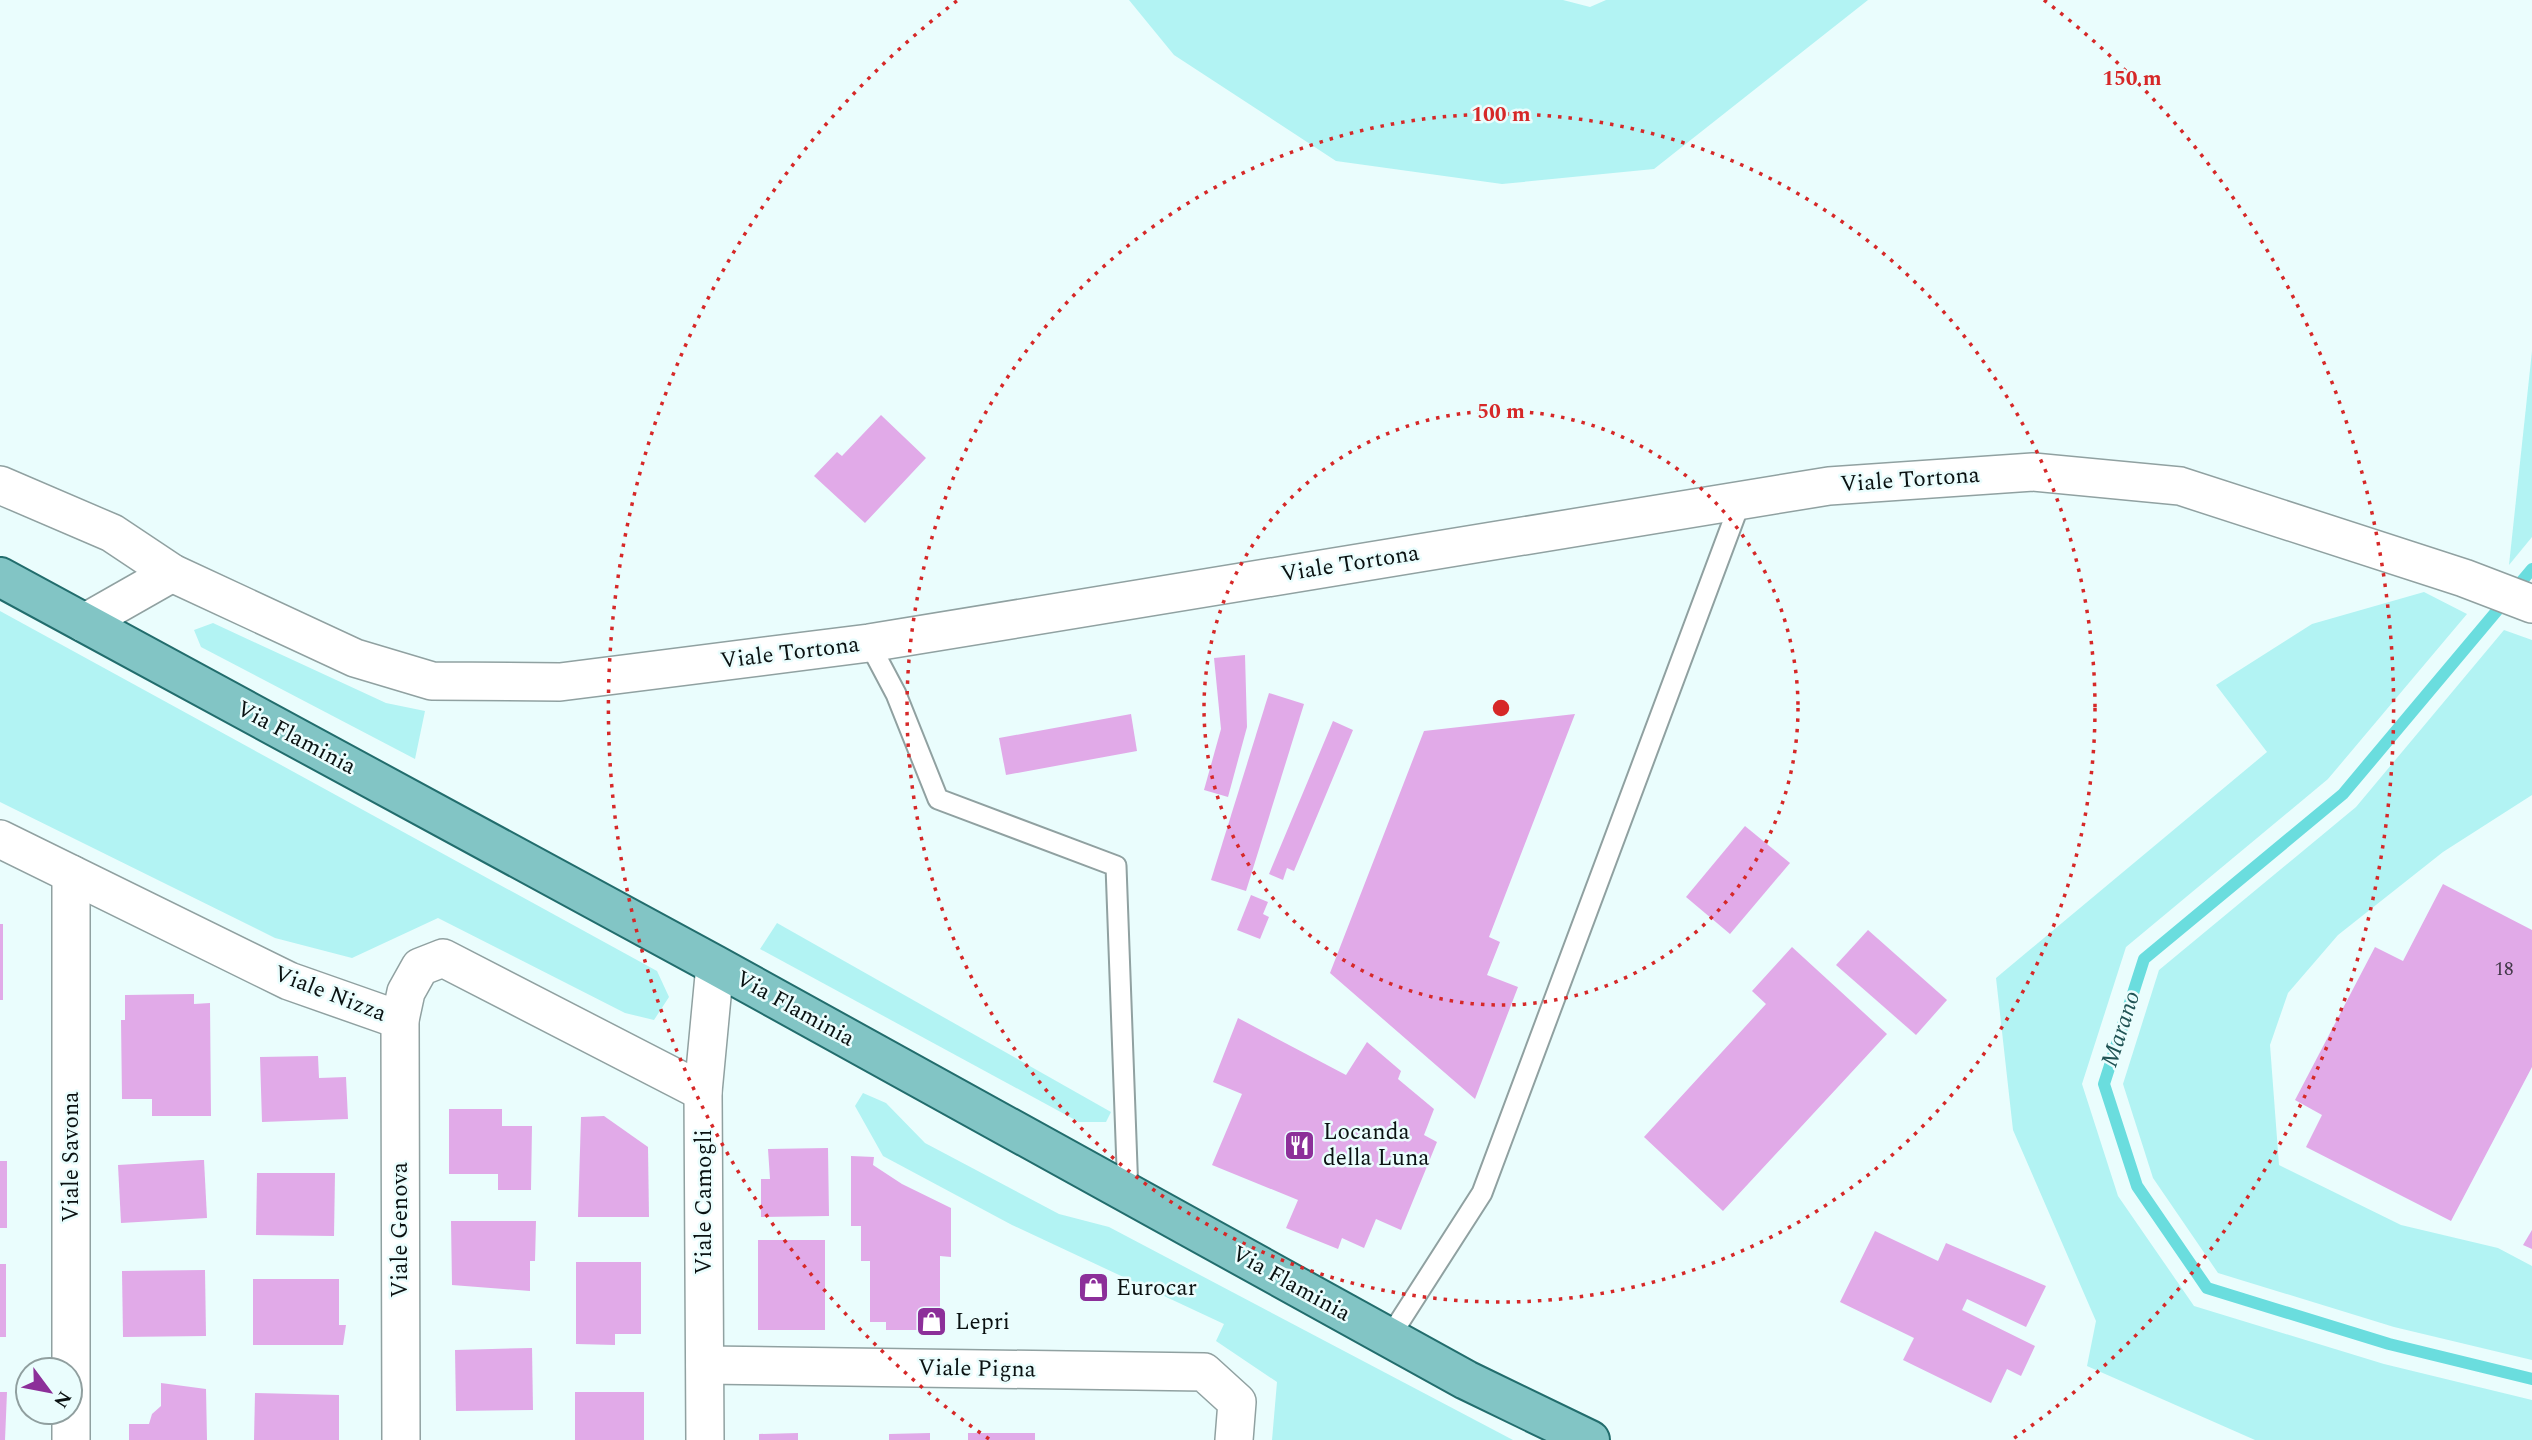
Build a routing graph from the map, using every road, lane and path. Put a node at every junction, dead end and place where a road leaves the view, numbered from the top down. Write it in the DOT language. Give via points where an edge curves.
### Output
graph roads {
  1 [pos="0,485"];
  2 [pos="1741,500"];
  3 [pos="172,573"];
  4 [pos="0,577"];
  5 [pos="2532,604"];
  6 [pos="84,624"];
  7 [pos="869,643"];
  8 [pos="0,839"];
  9 [pos="71,874"];
  10 [pos="715,965"];
  11 [pos="400,1020"];
  12 [pos="703,1092"];
  13 [pos="1128,1194"];
  14 [pos="1389,1338"];
  15 [pos="705,1365"];
  16 [pos="72,1440"];
  17 [pos="401,1440"];
  18 [pos="705,1440"];
  19 [pos="1234,1440"];
  20 [pos="1590,1440"];
  1 -- 3 [label="street, Viale Tortona" via="112,533"];
  2 -- 5 [label="street, Viale Tortona" via="1829,486 2033,472 2180,486"];
  2 -- 7 [label="street, Viale Tortona"];
  2 -- 14 [label="lane" via="1482,1193"];
  3 -- 6 [label="street"];
  3 -- 7 [label="street, Viale Tortona" via="355,659 432,681 560,682"];
  4 -- 6 [label="main road, Via Flaminia"];
  6 -- 10 [label="main road, Via Flaminia"];
  7 -- 13 [label="lane" via="896,694 939,799 1116,866"];
  8 -- 9 [label="street, Viale Nizza"];
  9 -- 11 [label="street, Viale Nizza" via="289,981"];
  9 -- 16 [label="street, Viale Savona"];
  10 -- 12 [label="street, Viale Camogli"];
  10 -- 13 [label="main road, Via Flaminia"];
  11 -- 12 [label="street, Viale Nizza" via="406,992 420,967 443,958"];
  11 -- 17 [label="street, Viale Genova"];
  12 -- 15 [label="street, Viale Camogli"];
  13 -- 14 [label="main road, Via Flaminia"];
  14 -- 20 [label="main road, Via Flaminia"];
  15 -- 18 [label="street, Viale Camogli"];
  15 -- 19 [label="street, Viale Pigna" via="1204,1372 1237,1402"];
}
